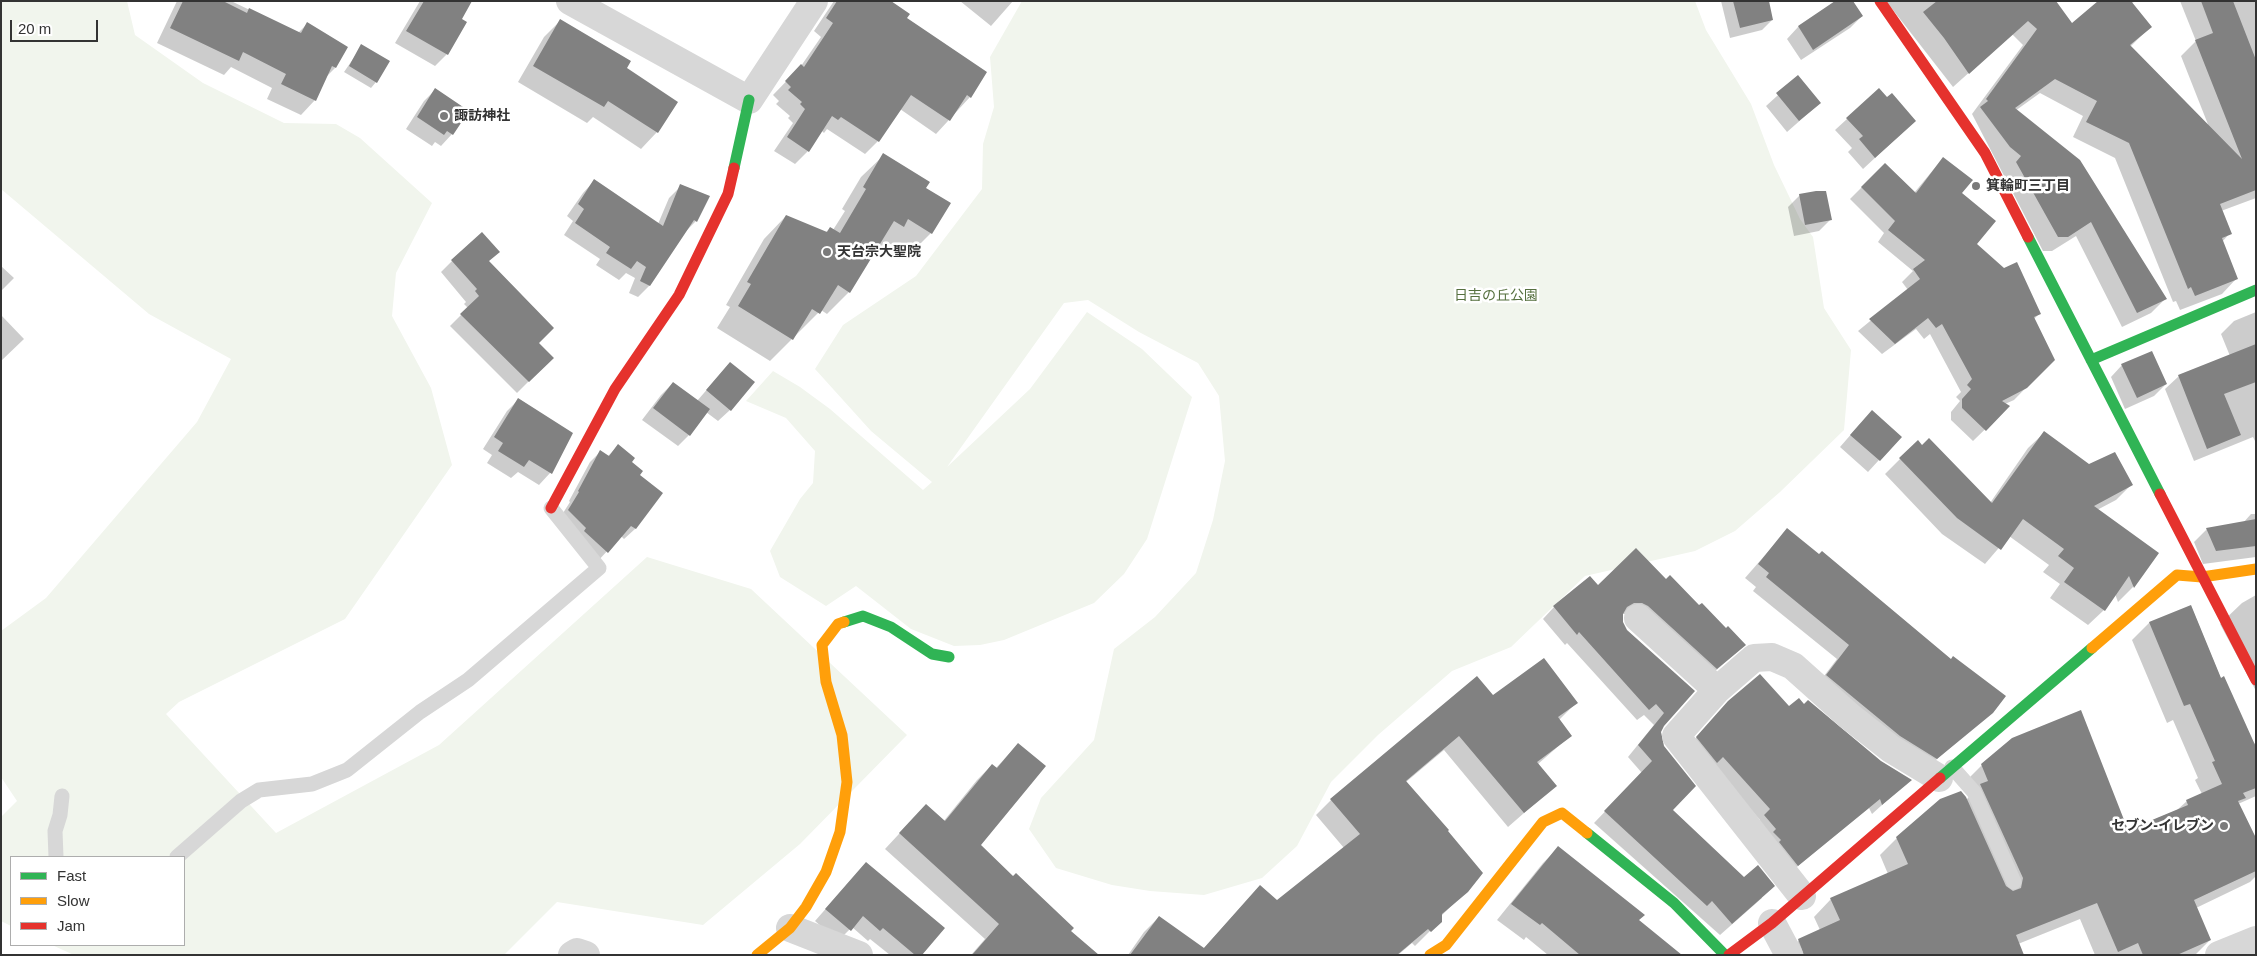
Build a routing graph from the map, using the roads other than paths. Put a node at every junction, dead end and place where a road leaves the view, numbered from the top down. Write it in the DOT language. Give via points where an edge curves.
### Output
graph roads {
  1 [pos="570,1"];
  2 [pos="814,1"];
  3 [pos="1889,4"];
  4 [pos="749,100"];
  5 [pos="2256,290"];
  6 [pos="2091,360"];
  7 [pos="551,508"];
  8 [pos="2256,568"];
  9 [pos="2202,577"];
  10 [pos="1638,618"];
  11 [pos="949,657"];
  12 [pos="2256,680"];
  13 [pos="1717,690"];
  14 [pos="1945,773"];
  15 [pos="62,796"];
  16 [pos="56,856"];
  17 [pos="178,856"];
  18 [pos="2014,882"];
  19 [pos="1802,896"];
  20 [pos="1772,922"];
  21 [pos="790,928"];
  22 [pos="2256,940"];
  23 [pos="572,955"];
  24 [pos="586,955"];
  25 [pos="757,955"];
  26 [pos="859,955"];
  27 [pos="1430,955"];
  28 [pos="1724,955"];
  29 [pos="1729,955"];
  30 [pos="1788,955"];
  31 [pos="2219,955"];
  1 -- 4 [label="street"];
  2 -- 4 [label="street"];
  3 -- 6 [label="street" via="1985,153"];
  4 -- 7 [label="street" via="728,194 679,295 615,389"];
  5 -- 6 [label="street"];
  6 -- 9 [label="street"];
  7 -- 17 [label="lane" via="599,568 468,680 420,712 346,770 312,784 259,790 241,801"];
  8 -- 9 [label="street"];
  9 -- 12 [label="street"];
  9 -- 14 [label="street" via="2177,575"];
  10 -- 13 [label="street"];
  11 -- 21 [label="street" via="932,654 890,627 863,616 838,624 822,645 826,682 842,735 846,782 840,832 826,872"];
  13 -- 14 [label="street" via="1754,658 1772,657 1793,666 1890,749"];
  13 -- 19 [label="street" via="1676,736"];
  14 -- 18 [label="lane" via="1974,792"];
  14 -- 19 [label="street"];
  15 -- 16 [label="lane" via="55,831"];
  19 -- 20 [label="street"];
  20 -- 29 [label="street"];
  20 -- 30 [label="street"];
  21 -- 25 [label="street"];
  21 -- 26 [label="street"];
  22 -- 31 [label="street"];
  23 -- 24 [label="street" via="577,952"];
  27 -- 28 [label="street" via="1446,945 1543,822 1562,813 1674,903"];
}
